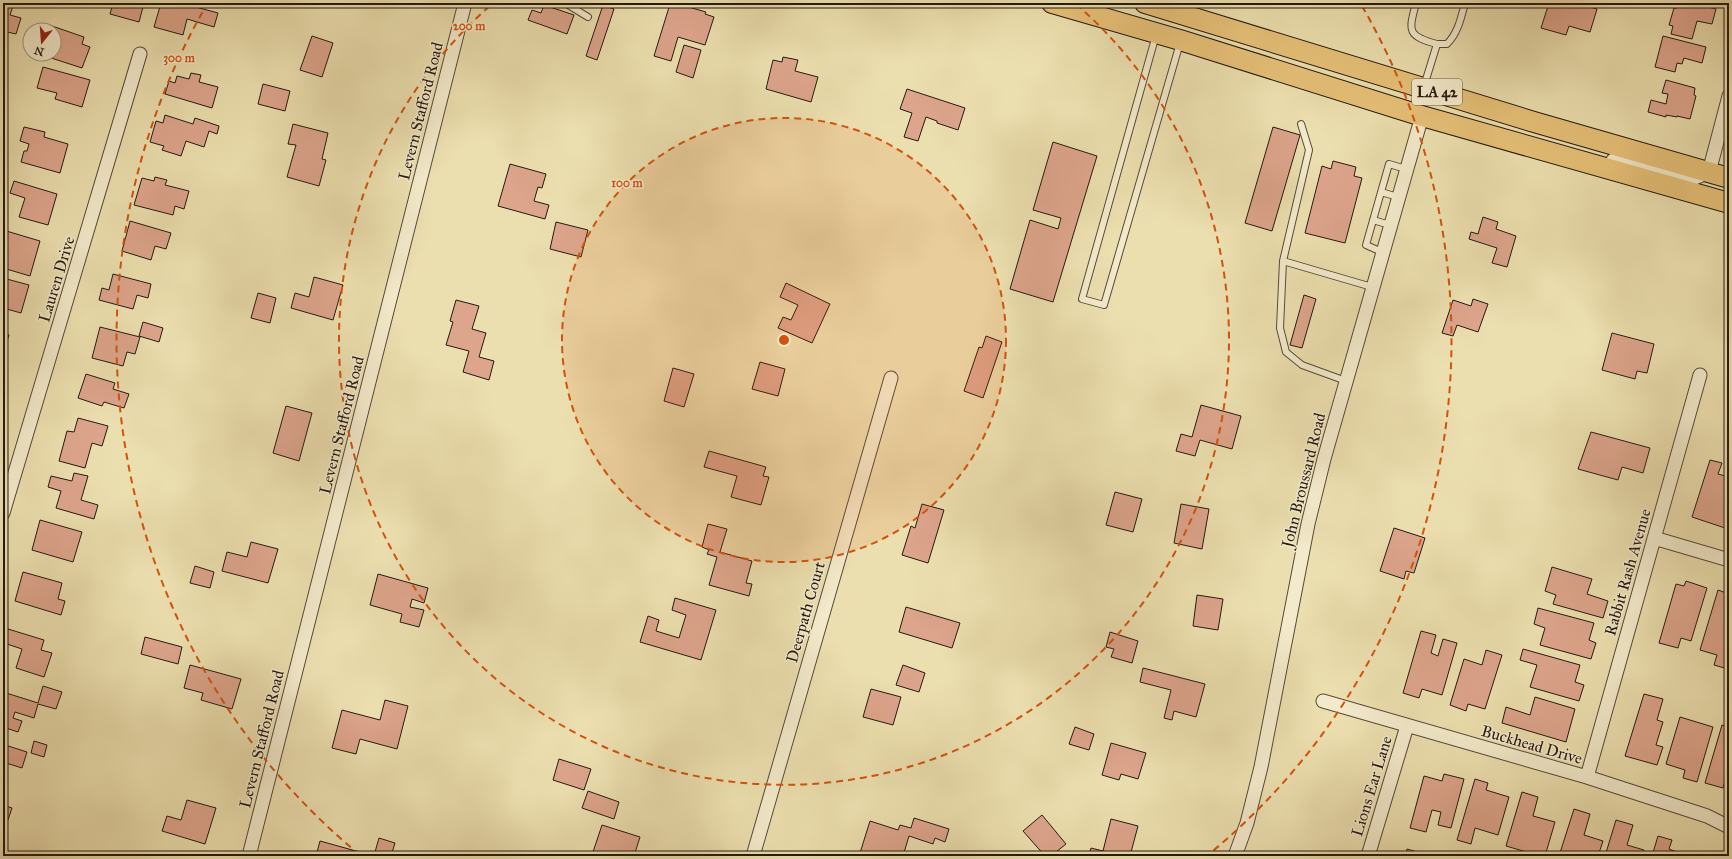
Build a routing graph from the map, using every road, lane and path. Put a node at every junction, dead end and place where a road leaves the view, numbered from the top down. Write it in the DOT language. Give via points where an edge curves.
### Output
graph roads {
  1 [pos="465,3"];
  2 [pos="565,3"];
  3 [pos="1052,3"];
  4 [pos="1145,3"];
  5 [pos="1416,3"];
  6 [pos="1465,3"];
  7 [pos="588,17"];
  8 [pos="1156,33"];
  9 [pos="1180,40"];
  10 [pos="1437,44"];
  11 [pos="140,54"];
  12 [pos="1424,87"];
  13 [pos="1729,96"];
  14 [pos="1422,116"];
  15 [pos="1534,122"];
  16 [pos="1300,124"];
  17 [pos="1576,160"];
  18 [pos="1406,170"];
  19 [pos="1708,172"];
  20 [pos="1729,178"];
  21 [pos="1381,192"];
  22 [pos="1398,197"];
  23 [pos="1729,203"];
  24 [pos="1373,220"];
  25 [pos="1390,225"];
  26 [pos="1382,252"];
  27 [pos="1283,261"];
  28 [pos="1372,287"];
  29 [pos="1700,375"];
  30 [pos="891,378"];
  31 [pos="1346,381"];
  32 [pos="3,513"];
  33 [pos="1654,538"];
  34 [pos="1729,560"];
  35 [pos="1323,701"];
  36 [pos="1407,726"];
  37 [pos="1587,777"];
  38 [pos="1729,827"];
  39 [pos="249,856"];
  40 [pos="753,856"];
  41 [pos="1235,856"];
  42 [pos="1368,856"];
  1 -- 39 [label="street, Levern Stafford Road"];
  2 -- 7 [label="lane"];
  3 -- 8 [label="main road, LA 42"];
  4 -- 12 [label="main road, LA 42"];
  5 -- 10 [label="lane" via="1410,24 1412,31 1424,41"];
  6 -- 10 [label="lane" via="1452,39 1447,44"];
  8 -- 9 [label="main road, LA 42"];
  8 -- 9 [label="lane" via="1082,299 1104,305"];
  9 -- 14 [label="main road, LA 42"];
  10 -- 12 [label="lane"];
  11 -- 32 [label="street, Lauren Drive"];
  12 -- 15 [label="main road, LA 42"];
  13 -- 19 [label="street"];
  14 -- 15 [label="main road" via="1433,105 1506,124"];
  14 -- 17 [label="main road, LA 42"];
  14 -- 18 [label="street, John Broussard Road"];
  15 -- 19 [label="main road, LA 42"];
  16 -- 27 [label="lane" via="1309,150"];
  17 -- 19 [label="street" via="1608,159 1690,180"];
  17 -- 23 [label="main road, LA 42"];
  18 -- 21 [label="lane" via="1389,164"];
  18 -- 22 [label="street, John Broussard Road"];
  19 -- 20 [label="main road, LA 42"];
  21 -- 22 [label="lane"];
  21 -- 24 [label="lane"];
  22 -- 25 [label="street, John Broussard Road"];
  24 -- 25 [label="lane"];
  24 -- 26 [label="lane" via="1366,245"];
  25 -- 26 [label="street, John Broussard Road"];
  26 -- 28 [label="street, John Broussard Road"];
  27 -- 28 [label="lane"];
  27 -- 31 [label="lane" via="1280,328 1286,352 1302,365"];
  28 -- 31 [label="street, John Broussard Road"];
  29 -- 33 [label="street, Rabbit Rash Avenue"];
  30 -- 40 [label="street, Deerpath Court"];
  31 -- 41 [label="street, John Broussard Road" via="1308,524 1262,767"];
  33 -- 34 [label="street"];
  33 -- 37 [label="street, Rabbit Rash Avenue"];
  35 -- 36 [label="street, Buckhead Drive"];
  36 -- 37 [label="street, Buckhead Drive"];
  36 -- 42 [label="street, Lions Ear Lane"];
  37 -- 38 [label="street, Buckhead Drive" via="1707,816"];
}
